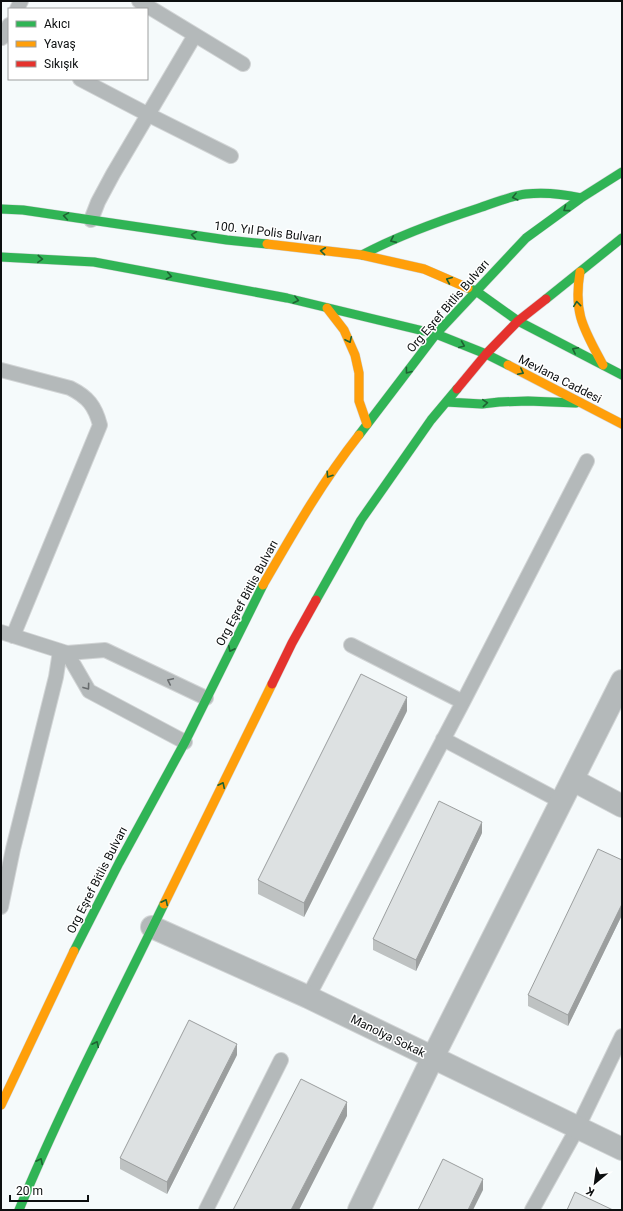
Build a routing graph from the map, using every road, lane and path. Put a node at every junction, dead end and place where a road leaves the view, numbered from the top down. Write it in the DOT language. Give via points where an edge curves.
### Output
graph roads {
  1 [pos="139,1"];
  2 [pos="8,28"];
  3 [pos="195,35"];
  4 [pos="4,39"];
  5 [pos="243,64"];
  6 [pos="82,80"];
  7 [pos="148,114"];
  8 [pos="231,156"];
  9 [pos="622,172"];
  10 [pos="581,198"];
  11 [pos="1,209"];
  12 [pos="91,220"];
  13 [pos="622,238"];
  14 [pos="362,255"];
  15 [pos="1,257"];
  16 [pos="580,272"];
  17 [pos="476,291"];
  18 [pos="327,308"];
  19 [pos="518,321"];
  20 [pos="436,334"];
  21 [pos="486,354"];
  22 [pos="603,365"];
  23 [pos="1,370"];
  24 [pos="622,375"];
  25 [pos="446,402"];
  26 [pos="582,403"];
  27 [pos="368,424"];
  28 [pos="622,424"];
  29 [pos="587,461"];
  30 [pos="7,634"];
  31 [pos="351,645"];
  32 [pos="64,652"];
  33 [pos="622,681"];
  34 [pos="206,698"];
  35 [pos="463,702"];
  36 [pos="443,739"];
  37 [pos="184,742"];
  38 [pos="573,780"];
  39 [pos="562,802"];
  40 [pos="622,806"];
  41 [pos="1,907"];
  42 [pos="152,927"];
  43 [pos="308,997"];
  44 [pos="622,1036"];
  45 [pos="433,1057"];
  46 [pos="281,1060"];
  47 [pos="1,1105"];
  48 [pos="578,1127"];
  49 [pos="622,1148"];
  50 [pos="19,1210"];
  51 [pos="206,1210"];
  52 [pos="359,1210"];
  53 [pos="532,1210"];
  1 -- 3 [label="lane"];
  2 -- 4 [label="lane"];
  3 -- 5 [label="lane"];
  3 -- 7 [label="lane"];
  6 -- 7 [label="lane"];
  7 -- 8 [label="lane"];
  7 -- 12 [label="lane" via="113,174"];
  9 -- 10 [label="main road, Org Eşref Bitlis Bulvarı"];
  10 -- 14 [label="main road, one-way" via="541,193 509,198 430,224"];
  10 -- 17 [label="main road, Org Eşref Bitlis Bulvarı, one-way" via="526,238"];
  12 -- 11 [label="main road, 100. Yıl Polis Bulvarı, one-way"];
  14 -- 12 [label="main road, 100. Yıl Polis Bulvarı, one-way" via="227,240"];
  13 -- 16 [label="main road"];
  17 -- 14 [label="main road, 100. Yıl Polis Bulvarı, one-way" via="424,269"];
  15 -- 18 [label="main road, Mevlana Caddesi, one-way" via="94,262 287,298"];
  16 -- 19 [label="main road"];
  22 -- 16 [label="main road, one-way" via="581,322 578,310"];
  17 -- 19 [label="main road, 100. Yıl Polis Bulvarı"];
  17 -- 20 [label="main road, Org Eşref Bitlis Bulvarı"];
  18 -- 20 [label="main road, Mevlana Caddesi"];
  18 -- 27 [label="main road, one-way" via="346,332 352,346 359,374 361,407"];
  19 -- 21 [label="main road"];
  22 -- 19 [label="main road, one-way"];
  20 -- 21 [label="main road, Mevlana Caddesi, one-way"];
  20 -- 27 [label="main road, Org Eşref Bitlis Bulvarı, one-way"];
  21 -- 25 [label="main road"];
  21 -- 26 [label="main road, Mevlana Caddesi, one-way"];
  22 -- 24 [label="main road"];
  23 -- 30 [label="lane" via="78,392 92,404 100,425"];
  25 -- 26 [label="main road, one-way"];
  42 -- 25 [label="main road, one-way" via="324,583 361,520 430,420"];
  26 -- 28 [label="main road, Mevlana Caddesi"];
  27 -- 34 [label="main road, Org Eşref Bitlis Bulvarı, one-way" via="337,463 299,522 257,596"];
  29 -- 35 [label="lane"];
  30 -- 32 [label="lane"];
  31 -- 35 [label="lane"];
  34 -- 32 [label="lane, one-way" via="106,650"];
  32 -- 37 [label="lane, one-way" via="89,691"];
  32 -- 41 [label="lane" via="13,849"];
  33 -- 38 [label="street"];
  34 -- 37 [label="main road, Org Eşref Bitlis Bulvarı"];
  35 -- 36 [label="lane"];
  36 -- 39 [label="lane"];
  36 -- 43 [label="lane"];
  37 -- 47 [label="main road, Org Eşref Bitlis Bulvarı" via="118,863"];
  38 -- 39 [label="street"];
  38 -- 40 [label="street"];
  39 -- 45 [label="street"];
  42 -- 43 [label="street, Manolya Sokak"];
  50 -- 42 [label="main road, one-way"];
  43 -- 45 [label="street, Manolya Sokak"];
  44 -- 48 [label="lane"];
  45 -- 48 [label="street, Manolya Sokak"];
  45 -- 52 [label="street"];
  46 -- 51 [label="lane"];
  48 -- 49 [label="street, Manolya Sokak"];
  48 -- 53 [label="lane"];
}
